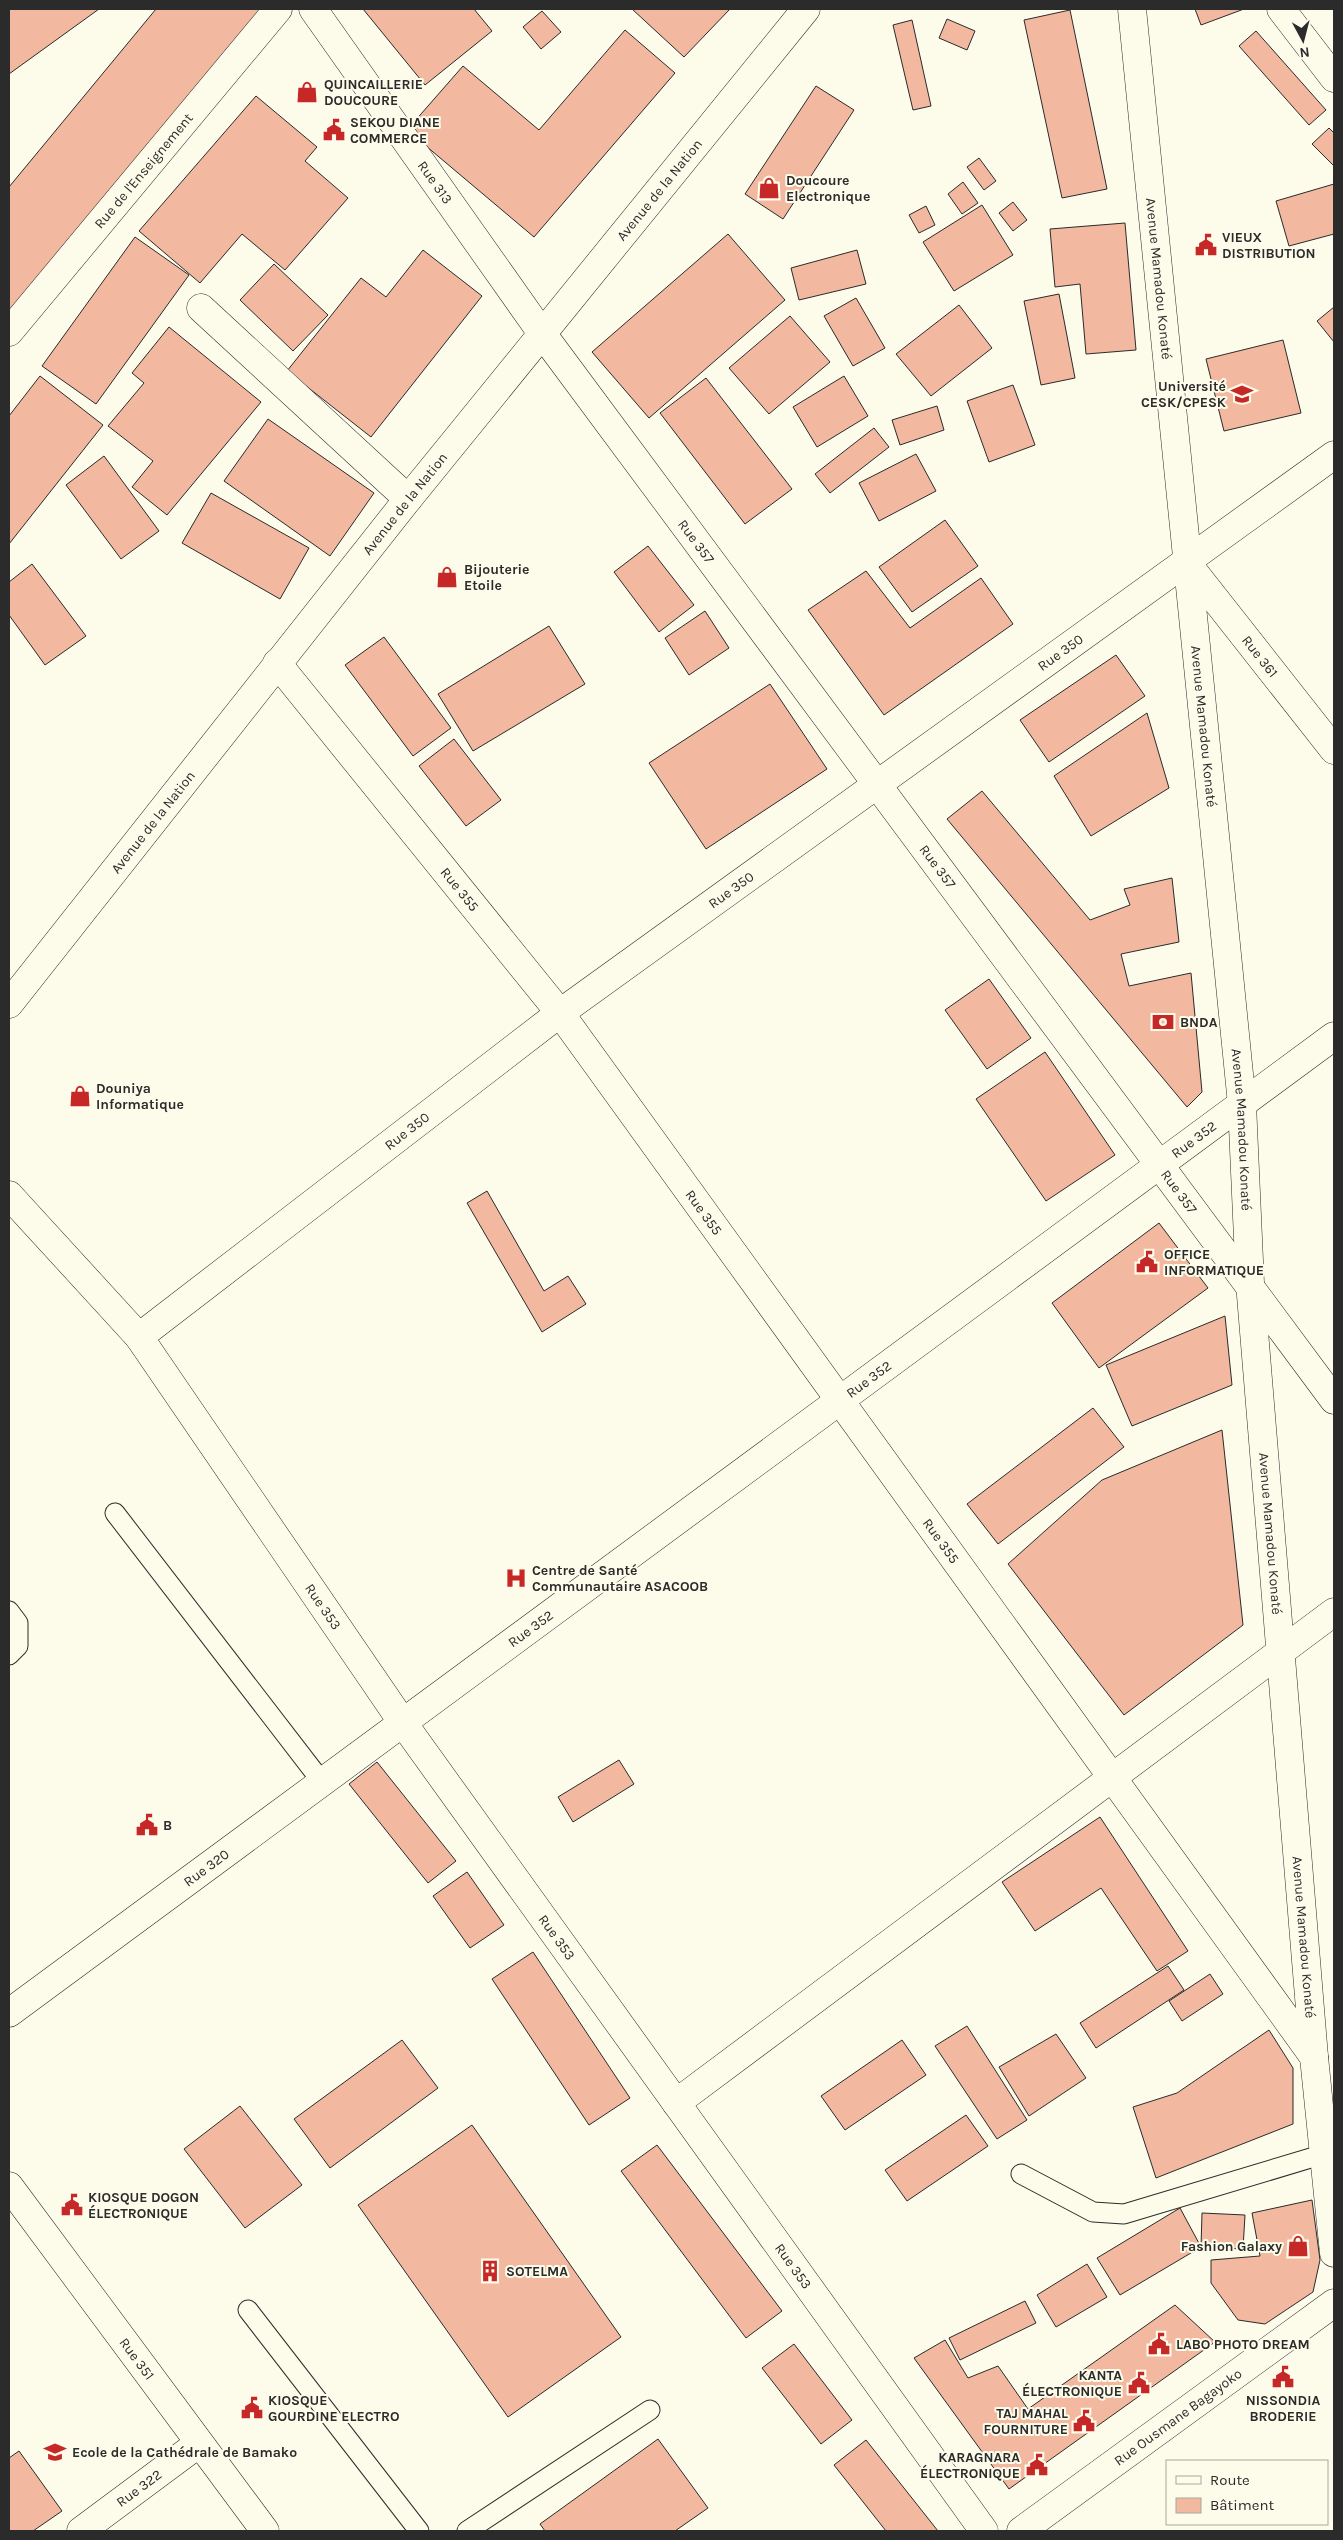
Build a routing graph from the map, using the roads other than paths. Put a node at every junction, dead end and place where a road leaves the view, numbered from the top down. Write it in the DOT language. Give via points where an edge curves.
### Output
graph roads {
  1 [pos="278,9"];
  2 [pos="313,9"];
  3 [pos="806,9"];
  4 [pos="1132,9"];
  5 [pos="1281,9"];
  6 [pos="1334,78"];
  7 [pos="201,308"];
  8 [pos="9,332"];
  9 [pos="541,332"];
  10 [pos="1334,455"];
  11 [pos="408,499"];
  12 [pos="1186,562"];
  13 [pos="277,663"];
  14 [pos="1334,750"];
  15 [pos="878,784"];
  16 [pos="9,1004"];
  17 [pos="560,1013"];
  18 [pos="1334,1036"];
  19 [pos="1242,1104"];
  20 [pos="1161,1164"];
  21 [pos="9,1195"];
  22 [pos="1250,1283"];
  23 [pos="139,1337"];
  24 [pos="840,1400"];
  25 [pos="1334,1400"];
  26 [pos="115,1513"];
  27 [pos="9,1610"];
  28 [pos="1334,1612"];
  29 [pos="1280,1652"];
  30 [pos="9,1655"];
  31 [pos="403,1723"];
  32 [pos="1112,1777"];
  33 [pos="322,1782"];
  34 [pos="9,2013"];
  35 [pos="1314,2056"];
  36 [pos="676,2103"];
  37 [pos="1324,2154"];
  38 [pos="1021,2174"];
  39 [pos="9,2186"];
  40 [pos="1334,2253"];
  41 [pos="1334,2302"];
  42 [pos="248,2310"];
  43 [pos="650,2410"];
  44 [pos="198,2444"];
  45 [pos="81,2531"];
  46 [pos="265,2531"];
  47 [pos="419,2531"];
  48 [pos="467,2531"];
  49 [pos="984,2531"];
  50 [pos="1021,2531"];
  1 -- 8 [label="street, Rue de l'Enseignement"];
  2 -- 9 [label="street, Rue 313"];
  3 -- 9 [label="street, Avenue de la Nation"];
  4 -- 12 [label="street, Avenue Mamadou Konaté"];
  5 -- 6 [label="street"];
  7 -- 11 [label="street"];
  9 -- 11 [label="street, Avenue de la Nation"];
  9 -- 15 [label="street, Rue 357"];
  10 -- 12 [label="street, Rue 350"];
  11 -- 13 [label="street, Avenue de la Nation"];
  12 -- 14 [label="street, Rue 361"];
  12 -- 15 [label="street, Rue 350"];
  12 -- 19 [label="street, Avenue Mamadou Konaté"];
  13 -- 16 [label="street, Avenue de la Nation"];
  13 -- 17 [label="street, Rue 355"];
  15 -- 17 [label="street, Rue 350"];
  15 -- 20 [label="street, Rue 357"];
  17 -- 23 [label="street, Rue 350"];
  17 -- 24 [label="street, Rue 355"];
  18 -- 19 [label="street, Rue 352"];
  19 -- 20 [label="street, Rue 352"];
  19 -- 22 [label="street, Avenue Mamadou Konaté"];
  20 -- 22 [label="street, Rue 357"];
  20 -- 24 [label="street, Rue 352"];
  21 -- 23 [label="street, Rue 353"];
  22 -- 25 [label="street, Rue 357"];
  22 -- 29 [label="street, Avenue Mamadou Konaté"];
  23 -- 31 [label="street, Rue 353"];
  24 -- 31 [label="street, Rue 352"];
  24 -- 32 [label="street, Rue 355"];
  26 -- 33 [label="lane"];
  27 -- 30 [label="lane" via="18,1623 18,1646"];
  28 -- 29 [label="street"];
  29 -- 32 [label="street"];
  29 -- 35 [label="street, Avenue Mamadou Konaté"];
  31 -- 33 [label="street, Rue 320"];
  31 -- 36 [label="street, Rue 353"];
  32 -- 35 [label="street, Rue 355"];
  32 -- 36 [label="street"];
  33 -- 34 [label="street, Rue 320"];
  35 -- 37 [label="street, Avenue Mamadou Konaté"];
  36 -- 49 [label="street, Rue 353"];
  37 -- 38 [label="lane" via="1124,2214 1093,2212"];
  37 -- 40 [label="street, Avenue Mamadou Konaté"];
  39 -- 44 [label="street, Rue 351"];
  41 -- 50 [label="street, Rue Ousmane Bagayoko"];
  42 -- 47 [label="lane"];
  43 -- 48 [label="lane"];
  44 -- 45 [label="street, Rue 322"];
  44 -- 46 [label="street, Rue 351"];
}
